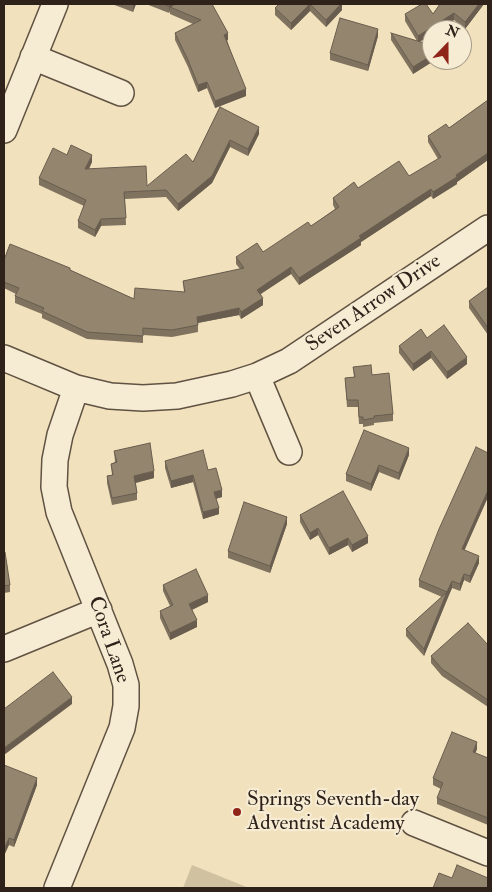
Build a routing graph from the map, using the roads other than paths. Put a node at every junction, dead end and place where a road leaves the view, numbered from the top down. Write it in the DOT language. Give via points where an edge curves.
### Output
graph roads {
  1 [pos="55,4"];
  2 [pos="33,57"];
  3 [pos="121,93"];
  4 [pos="4,130"];
  5 [pos="488,228"];
  6 [pos="4,358"];
  7 [pos="257,376"];
  8 [pos="76,388"];
  9 [pos="289,452"];
  10 [pos="98,610"];
  11 [pos="4,649"];
  12 [pos="414,823"];
  13 [pos="488,853"];
  14 [pos="57,888"];
  1 -- 2 [label="street"];
  2 -- 3 [label="street"];
  2 -- 4 [label="street"];
  5 -- 7 [label="street, Seven Arrow Drive" via="289,360"];
  6 -- 8 [label="street, Seven Arrow Drive"];
  7 -- 8 [label="street, Seven Arrow Drive" via="177,396 110,396"];
  7 -- 9 [label="street"];
  8 -- 10 [label="street, Cora Lane" via="60,435 54,487 59,512"];
  10 -- 11 [label="street"];
  10 -- 14 [label="street, Cora Lane" via="120,664 126,685 126,706 122,728"];
  12 -- 13 [label="street"];
}
